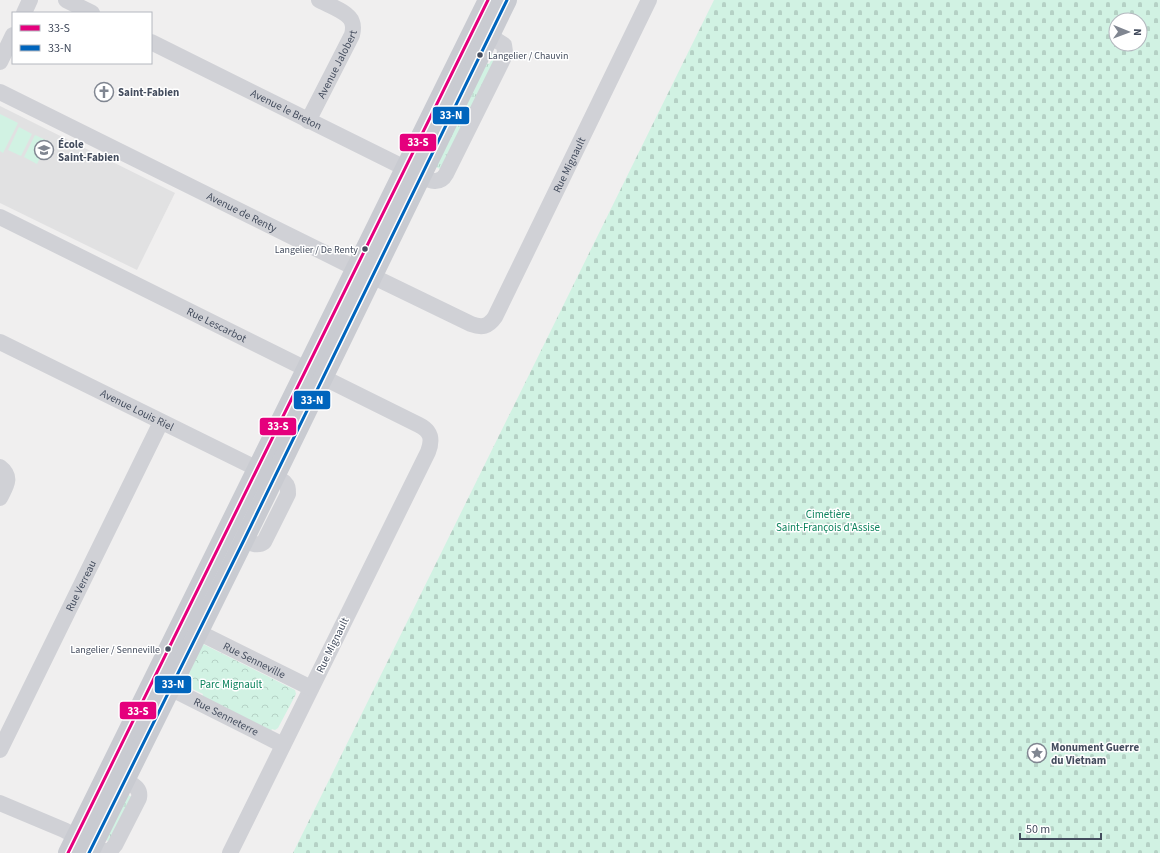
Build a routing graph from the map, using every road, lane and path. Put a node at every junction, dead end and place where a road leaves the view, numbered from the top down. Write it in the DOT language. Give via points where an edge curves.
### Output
graph roads {
  1 [pos="30,0"];
  2 [pos="66,0"];
  3 [pos="319,0"];
  4 [pos="488,0"];
  5 [pos="507,0"];
  6 [pos="649,0"];
  7 [pos="24,12"];
  8 [pos="90,12"];
  9 [pos="12,37"];
  10 [pos="152,42"];
  11 [pos="0,62"];
  12 [pos="0,92"];
  13 [pos="308,120"];
  14 [pos="413,172"];
  15 [pos="0,217"];
  16 [pos="364,273"];
  17 [pos="485,326"];
  18 [pos="0,342"];
  19 [pos="315,373"];
  20 [pos="161,422"];
  21 [pos="430,436"];
  22 [pos="0,467"];
  23 [pos="266,474"];
  24 [pos="0,498"];
  25 [pos="198,632"];
  26 [pos="170,688"];
  27 [pos="311,688"];
  28 [pos="283,745"];
  29 [pos="0,750"];
  30 [pos="0,803"];
  31 [pos="82,847"];
  32 [pos="230,853"];
  1 -- 7 [label="street"];
  2 -- 8 [label="street"];
  3 -- 13 [label="street, Avenue Jalobert" via="348,16 353,27 352,35"];
  4 -- 14 [label="main road"];
  5 -- 14 [label="main road" via="490,36"];
  6 -- 17 [label="street, Rue Mignault" via="495,317"];
  9 -- 11 [label="street"];
  10 -- 13 [label="street, Avenue le Breton"];
  12 -- 16 [label="street, Avenue de Renty"];
  13 -- 14 [label="street, Avenue le Breton"];
  14 -- 16 [label="main road"];
  15 -- 19 [label="street, Rue Lescarbot"];
  16 -- 17 [label="street, Avenue de Renty" via="471,324"];
  16 -- 19 [label="main road"];
  18 -- 20 [label="street, Avenue Louis Riel"];
  19 -- 21 [label="street, Rue Lescarbot" via="424,428"];
  19 -- 23 [label="main road"];
  20 -- 23 [label="street, Avenue Louis Riel"];
  20 -- 29 [label="street, Rue Verreau"];
  21 -- 27 [label="street, Rue Mignault" via="428,452"];
  22 -- 24 [label="street" via="8,476 8,482"];
  23 -- 25 [label="main road" via="244,540"];
  23 -- 31 [label="main road"];
  25 -- 26 [label="main road"];
  25 -- 27 [label="street, Rue Senneville"];
  26 -- 28 [label="street, Rue Senneterre"];
  26 -- 31 [label="main road" via="125,780"];
  27 -- 28 [label="street, Rue Mignault"];
  28 -- 32 [label="street, Rue Mignault"];
  30 -- 31 [label="street" via="64,830"];
}
